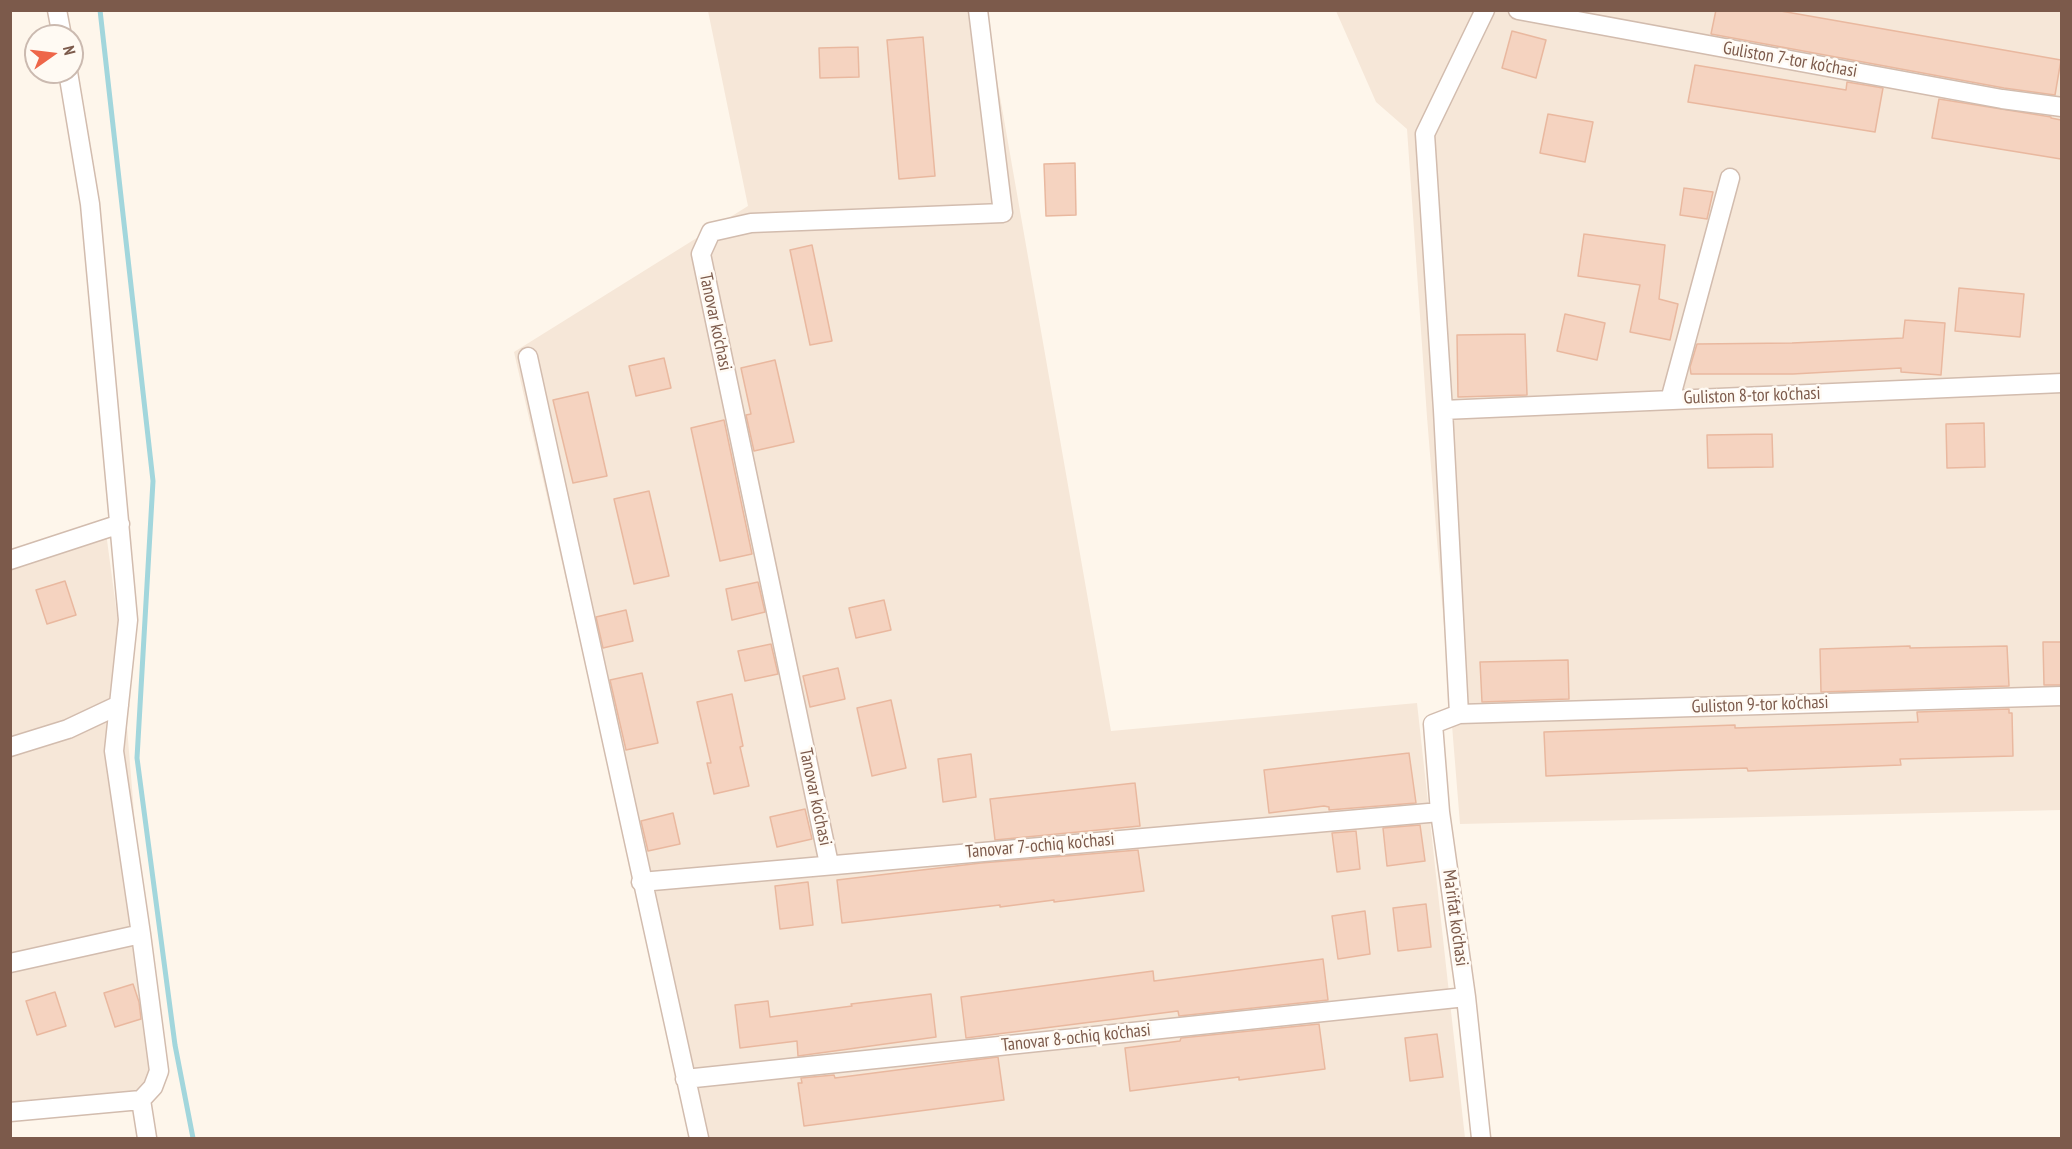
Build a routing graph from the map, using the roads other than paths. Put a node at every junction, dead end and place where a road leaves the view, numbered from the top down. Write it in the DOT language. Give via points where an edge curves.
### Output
graph roads {
  1 [pos="978,10"];
  2 [pos="1485,10"];
  3 [pos="1518,10"];
  4 [pos="70,84"];
  5 [pos="2061,107"];
  6 [pos="1730,178"];
  7 [pos="528,357"];
  8 [pos="2061,383"];
  9 [pos="1670,400"];
  10 [pos="1443,410"];
  11 [pos="120,524"];
  12 [pos="10,560"];
  13 [pos="2061,696"];
  14 [pos="119,705"];
  15 [pos="1459,714"];
  16 [pos="10,747"];
  17 [pos="1440,812"];
  18 [pos="829,864"];
  19 [pos="641,882"];
  20 [pos="141,934"];
  21 [pos="10,963"];
  22 [pos="1466,997"];
  23 [pos="685,1079"];
  24 [pos="141,1100"];
  25 [pos="10,1112"];
  26 [pos="147,1138"];
  27 [pos="699,1138"];
  28 [pos="1481,1138"];
  1 -- 18 [label="street, Tanovar ko'chasi" via="1003,213 751,223 711,232 701,254"];
  2 -- 10 [label="street" via="1425,135"];
  3 -- 5 [label="street, Guliston 7-tor ko'chasi"];
  4 -- 11 [label="street" via="90,204"];
  6 -- 9 [label="street"];
  7 -- 19 [label="street"];
  8 -- 9 [label="street, Guliston 8-tor ko'chasi"];
  9 -- 10 [label="street, Guliston 8-tor ko'chasi"];
  10 -- 15 [label="street"];
  11 -- 12 [label="street"];
  11 -- 14 [label="street" via="128,620"];
  13 -- 15 [label="street, Guliston 9-tor ko'chasi"];
  14 -- 16 [label="street" via="68,729"];
  14 -- 20 [label="street" via="114,751"];
  15 -- 17 [label="street, Ma'rifat ko'chasi" via="1433,724"];
  17 -- 18 [label="street, Tanovar 7-ochiq ko'chasi"];
  17 -- 22 [label="street, Ma'rifat ko'chasi"];
  18 -- 19 [label="street, Tanovar 7-ochiq ko'chasi"];
  19 -- 23 [label="street"];
  20 -- 21 [label="street"];
  20 -- 24 [label="street" via="159,1071 153,1087"];
  22 -- 23 [label="street, Tanovar 8-ochiq ko'chasi"];
  22 -- 28 [label="street, Ma'rifat ko'chasi"];
  23 -- 27 [label="street"];
  24 -- 25 [label="street"];
  24 -- 26 [label="street"];
}
